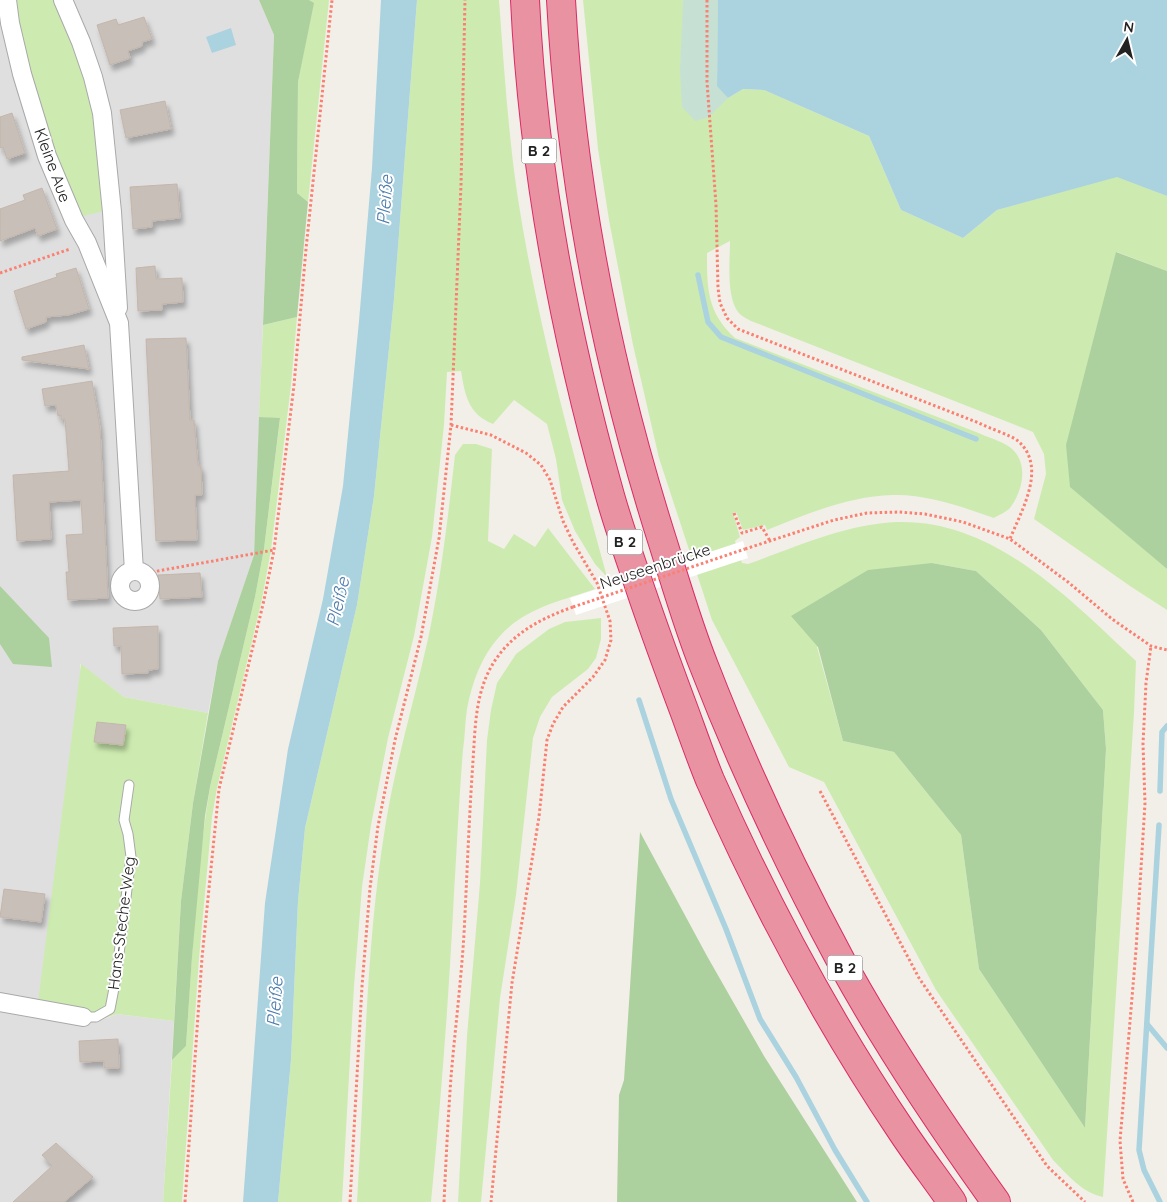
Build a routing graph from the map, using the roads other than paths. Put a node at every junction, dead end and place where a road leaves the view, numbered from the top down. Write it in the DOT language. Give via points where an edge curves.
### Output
graph roads {
  1 [pos="7,0"];
  2 [pos="63,0"];
  3 [pos="525,0"];
  4 [pos="561,0"];
  5 [pos="120,323"];
  6 [pos="139,572"];
  7 [pos="129,784"];
  8 [pos="0,1002"];
  9 [pos="83,1017"];
  10 [pos="952,1202"];
  11 [pos="996,1202"];
  1 -- 5 [label="street, Kleine Aue" via="22,74 47,156"];
  2 -- 5 [label="street, Kleine Aue" via="81,42 102,113"];
  3 -- 10 [label="highway, B 2" via="543,175 580,380 609,494 655,634 709,778 778,921 849,1047 903,1133"];
  4 -- 11 [label="highway, B 2" via="581,192 616,373 645,488 703,664 770,820 841,961 888,1042"];
  5 -- 6 [label="street, Kleine Aue"];
  7 -- 9 [label="lane, Hans-Steche-Weg" via="124,820 132,857 110,1009 96,1017"];
  8 -- 9 [label="street, Hans-Steche-Weg"];
}
